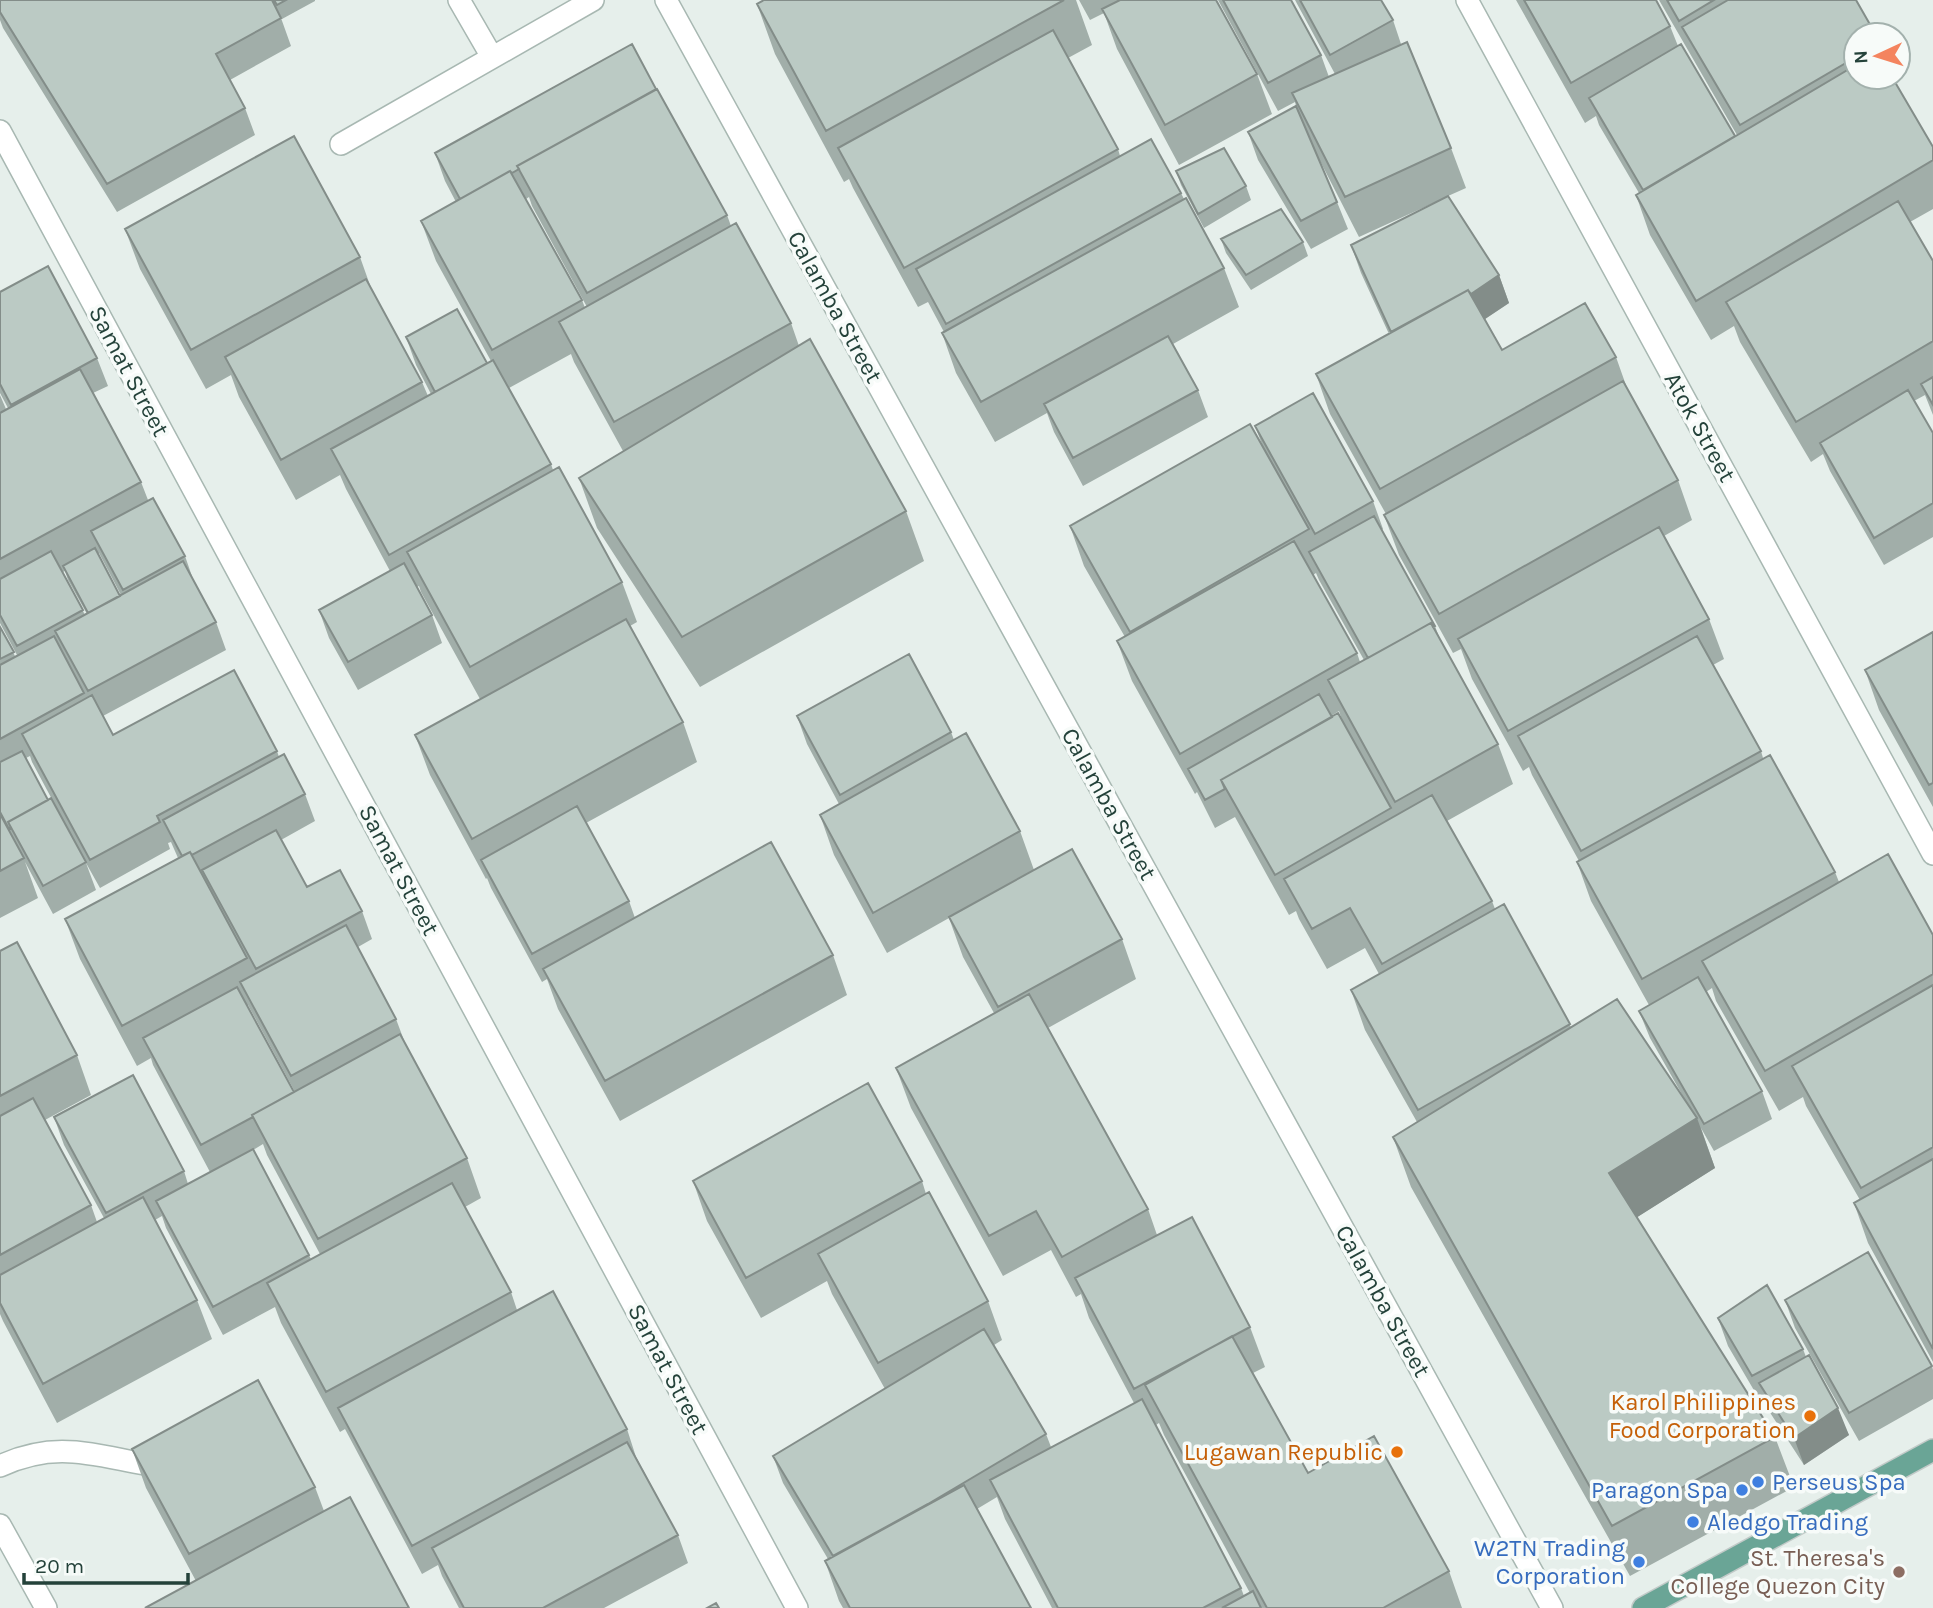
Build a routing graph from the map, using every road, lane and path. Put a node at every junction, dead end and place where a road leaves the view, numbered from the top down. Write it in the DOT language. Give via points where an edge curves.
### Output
graph roads {
  1 [pos="459,0"];
  2 [pos="593,0"];
  3 [pos="666,0"];
  4 [pos="1467,0"];
  5 [pos="492,57"];
  6 [pos="0,131"];
  7 [pos="341,144"];
  8 [pos="1933,854"];
  9 [pos="1933,1450"];
  10 [pos="145,1464"];
  11 [pos="0,1465"];
  12 [pos="0,1525"];
  13 [pos="46,1608"];
  14 [pos="797,1608"];
  15 [pos="1552,1608"];
  16 [pos="1643,1608"];
  1 -- 5 [label="street"];
  2 -- 5 [label="street"];
  3 -- 15 [label="street, Calamba Street"];
  4 -- 8 [label="street, Atok Street"];
  5 -- 7 [label="street"];
  6 -- 14 [label="street, Samat Street"];
  9 -- 16 [label="main road"];
  10 -- 11 [label="street" via="45,1450"];
  12 -- 13 [label="street"];
}
